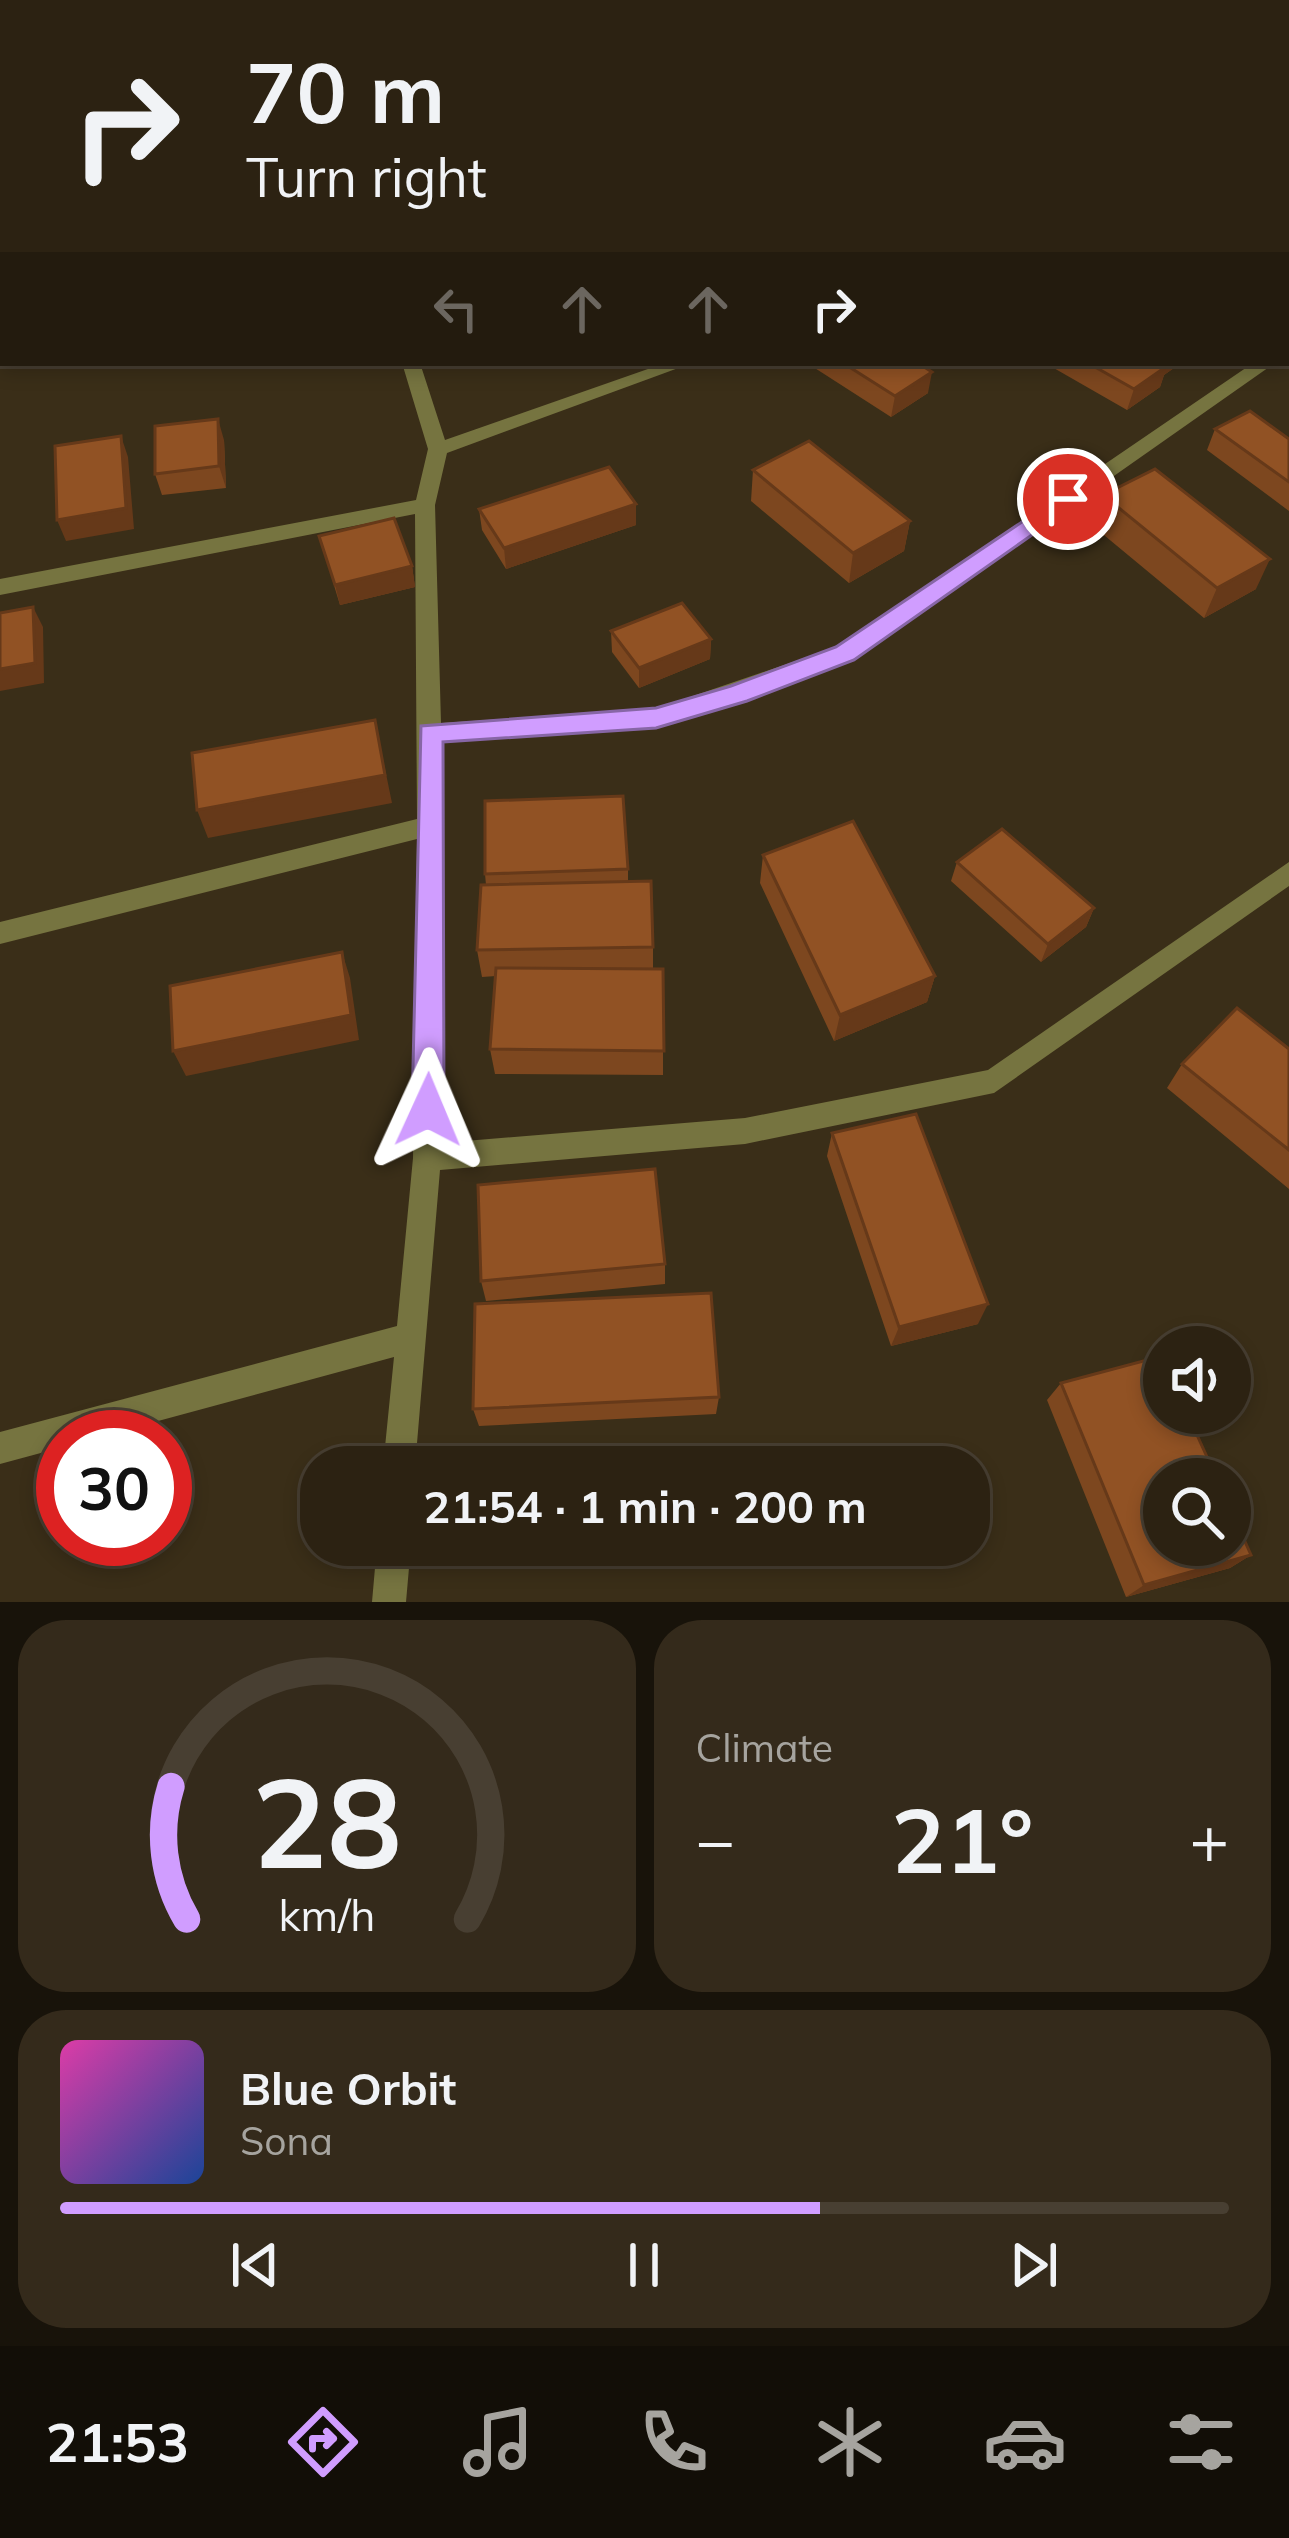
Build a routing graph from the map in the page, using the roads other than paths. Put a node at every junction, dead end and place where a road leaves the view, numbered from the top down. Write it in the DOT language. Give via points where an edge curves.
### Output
graph roads {
  1 [pos="412,366"];
  2 [pos="674,366"];
  3 [pos="1262,366"];
  4 [pos="438,449"];
  5 [pos="425,506"];
  6 [pos="0,586"];
  7 [pos="430,733"];
  8 [pos="430,826"];
  9 [pos="1289,872"];
  10 [pos="0,933"];
  11 [pos="427,1158"];
  12 [pos="409,1338"];
  13 [pos="401,1446"];
  14 [pos="0,1448"];
  15 [pos="392,1566"];
  16 [pos="389,1602"];
  1 -- 4 [label="street"];
  2 -- 4 [label="street"];
  3 -- 7 [label="street" via="845,653 656,718"];
  4 -- 5 [label="street"];
  5 -- 6 [label="street"];
  5 -- 7 [label="street"];
  7 -- 8 [label="street"];
  8 -- 10 [label="street"];
  8 -- 11 [label="street"];
  9 -- 11 [label="street" via="994,1081 745,1131"];
  11 -- 12 [label="street"];
  12 -- 13 [label="street"];
  12 -- 14 [label="street"];
  15 -- 16 [label="street"];
}
